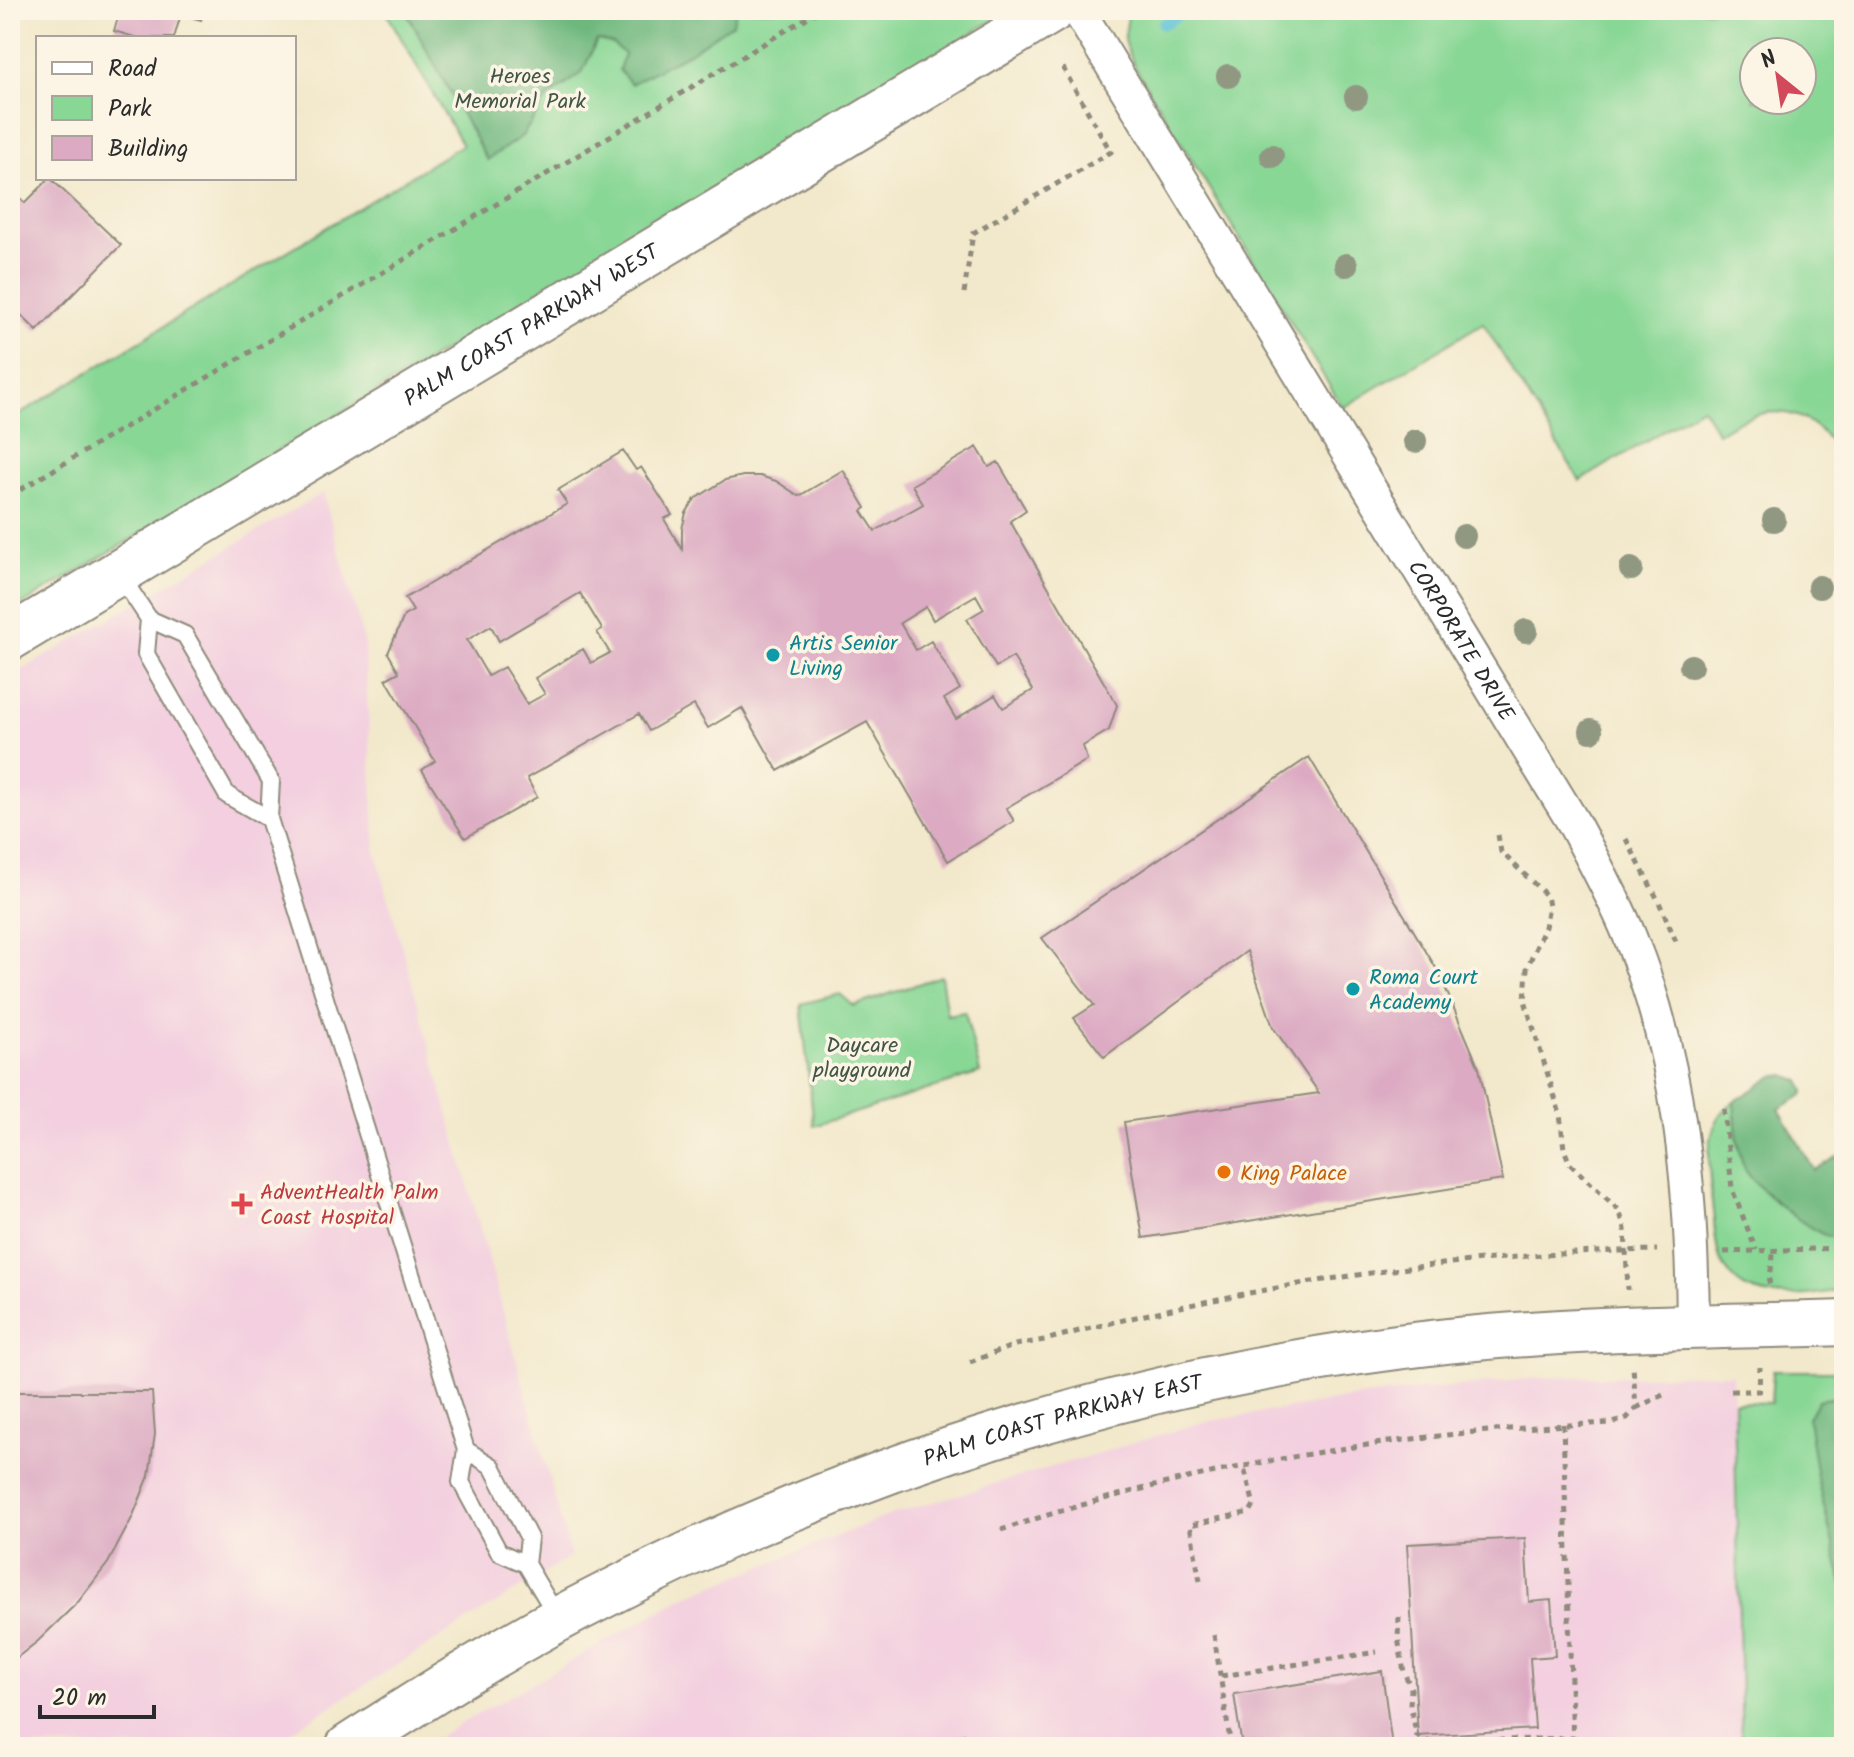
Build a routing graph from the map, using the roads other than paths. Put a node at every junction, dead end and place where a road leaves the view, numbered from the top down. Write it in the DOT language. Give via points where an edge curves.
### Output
graph roads {
  1 [pos="1053,10"];
  2 [pos="1078,10"];
  3 [pos="119,573"];
  4 [pos="149,619"];
  5 [pos="10,638"];
  6 [pos="269,819"];
  7 [pos="1844,1323"];
  8 [pos="1693,1326"];
  9 [pos="466,1450"];
  10 [pos="526,1564"];
  11 [pos="559,1619"];
  12 [pos="348,1747"];
  1 -- 3 [label="main road, PALM COAST PARKWAY WEST"];
  2 -- 8 [label="street, CORPORATE DRIVE" via="1573,822 1610,892 1653,997 1683,1133"];
  3 -- 4 [label="lane"];
  3 -- 5 [label="main road, PALM COAST PARKWAY WEST"];
  4 -- 6 [label="lane" via="146,654 227,795"];
  4 -- 6 [label="lane" via="185,635 271,781"];
  6 -- 9 [label="lane"];
  7 -- 8 [label="main road, PALM COAST PARKWAY EAST"];
  8 -- 11 [label="main road, PALM COAST PARKWAY EAST" via="1514,1335 1388,1349 1247,1371 1109,1403 971,1443 797,1506"];
  9 -- 10 [label="lane" via="492,1466 529,1538"];
  9 -- 10 [label="lane" via="461,1482 499,1552"];
  10 -- 11 [label="lane"];
  11 -- 12 [label="main road, PALM COAST PARKWAY EAST"];
}
